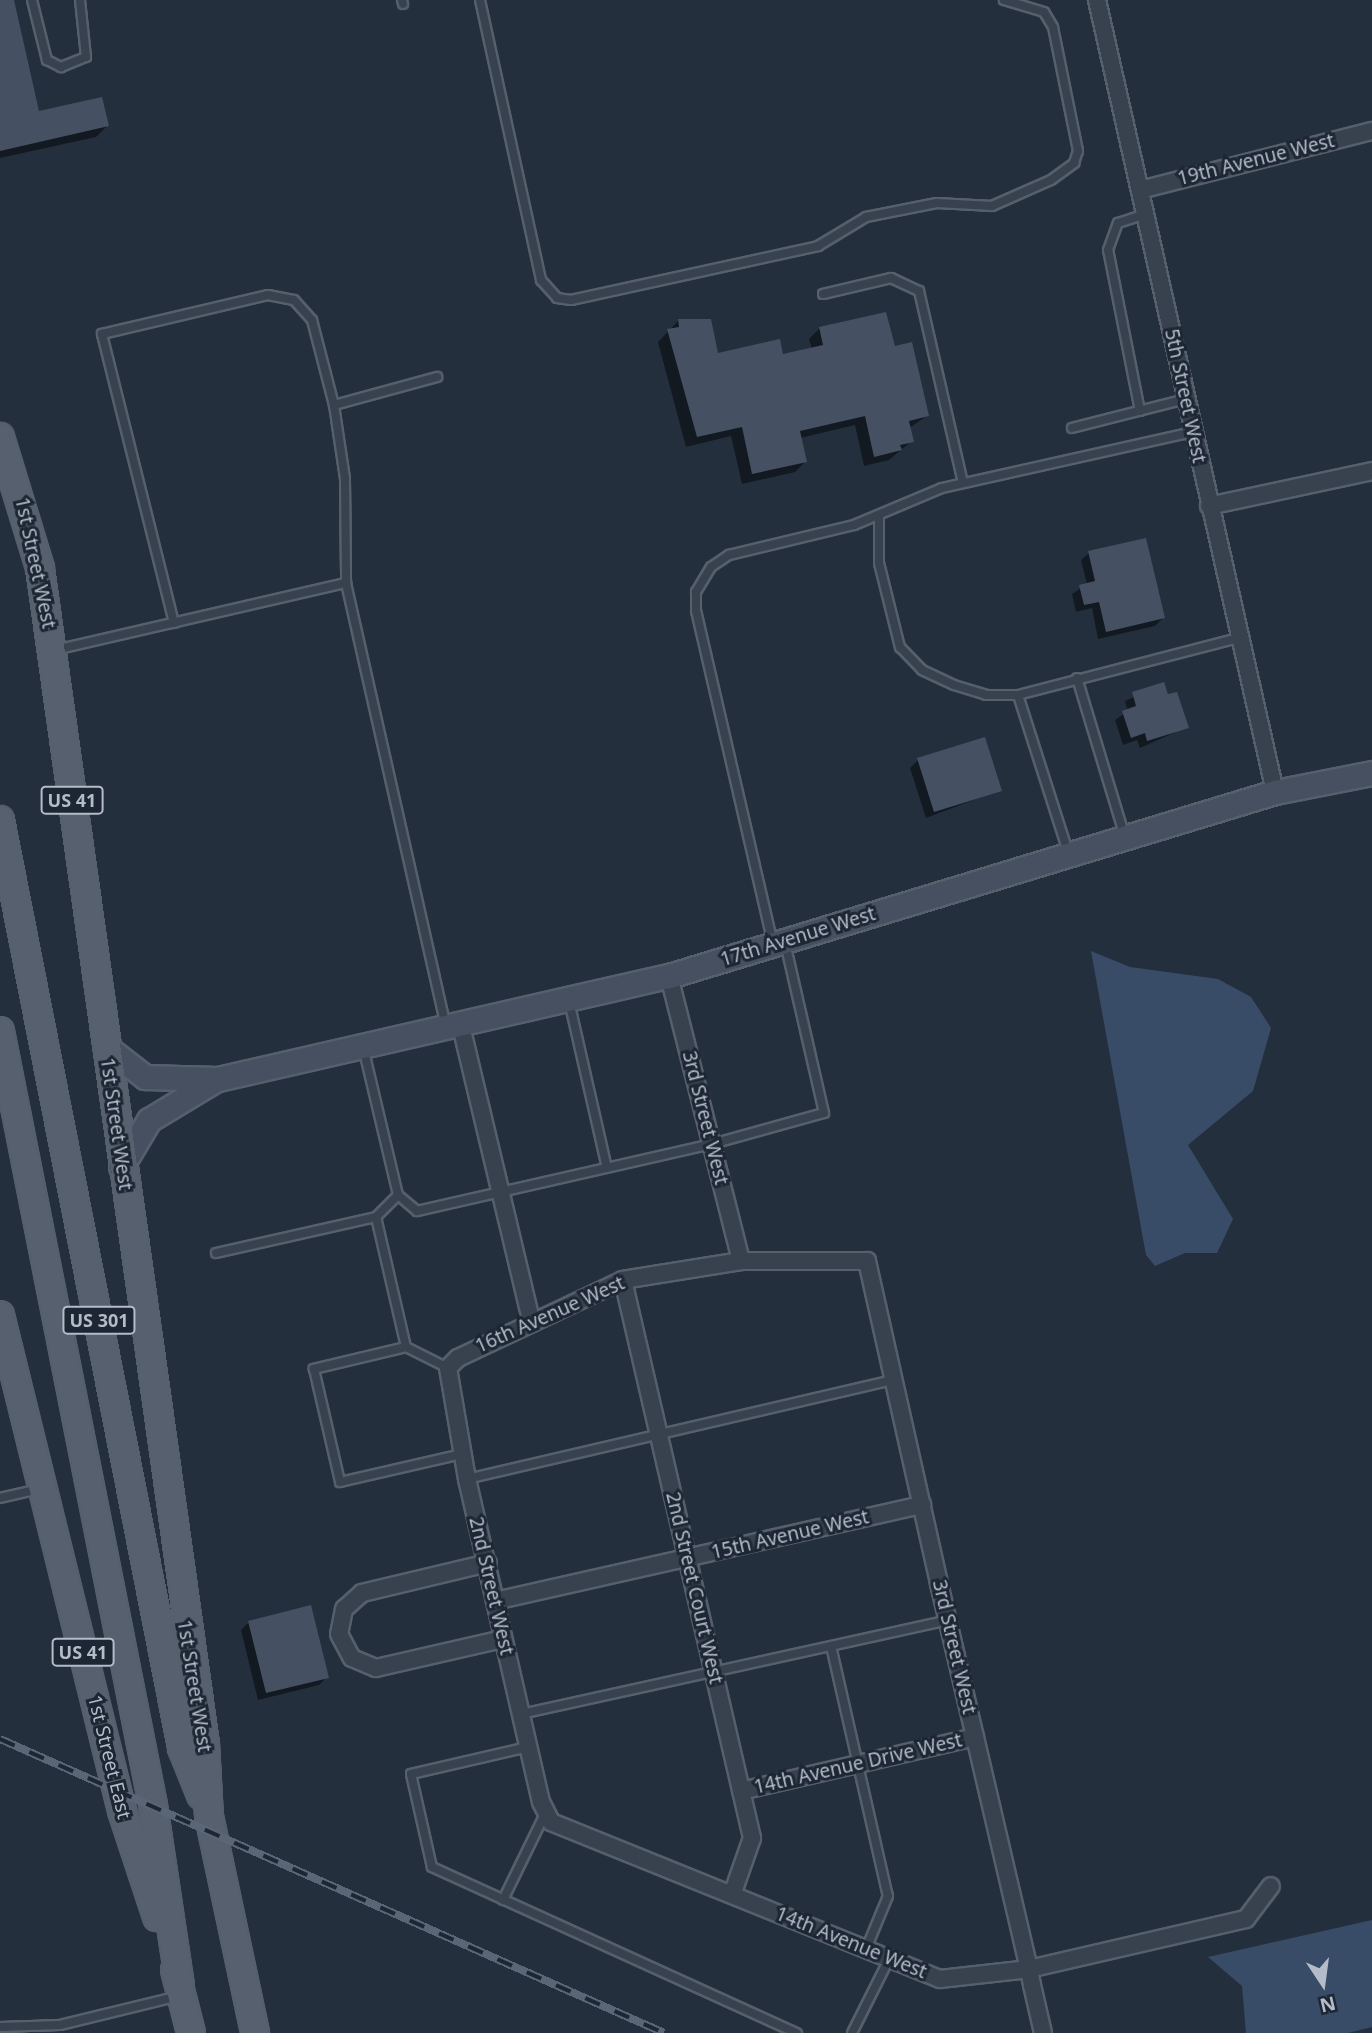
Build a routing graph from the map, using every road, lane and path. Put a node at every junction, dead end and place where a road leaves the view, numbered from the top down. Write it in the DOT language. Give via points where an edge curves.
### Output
graph roads {
  1 [pos="33,0"];
  2 [pos="80,0"];
  3 [pos="480,0"];
  4 [pos="1004,0"];
  5 [pos="1097,0"];
  6 [pos="1372,131"];
  7 [pos="1140,190"];
  8 [pos="1145,214"];
  9 [pos="823,294"];
  10 [pos="437,377"];
  11 [pos="1186,399"];
  12 [pos="334,405"];
  13 [pos="1140,411"];
  14 [pos="1072,428"];
  15 [pos="1193,432"];
  16 [pos="0,437"];
  17 [pos="1372,471"];
  18 [pos="963,483"];
  19 [pos="1209,506"];
  20 [pos="879,515"];
  21 [pos="346,583"];
  22 [pos="174,623"];
  23 [pos="1240,638"];
  24 [pos="52,650"];
  25 [pos="1077,678"];
  26 [pos="1018,695"];
  27 [pos="1372,773"];
  28 [pos="1275,792"];
  29 [pos="0,820"];
  30 [pos="1125,837"];
  31 [pos="1068,855"];
  32 [pos="779,943"];
  33 [pos="669,976"];
  34 [pos="569,1000"];
  35 [pos="454,1027"];
  36 [pos="0,1031"];
  37 [pos="106,1046"];
  38 [pos="363,1047"];
  39 [pos="218,1079"];
  40 [pos="712,1144"];
  41 [pos="121,1167"];
  42 [pos="607,1168"];
  43 [pos="501,1193"];
  44 [pos="398,1195"];
  45 [pos="376,1217"];
  46 [pos="216,1253"];
  47 [pos="741,1261"];
  48 [pos="867,1261"];
  49 [pos="623,1280"];
  50 [pos="0,1315"];
  51 [pos="531,1320"];
  52 [pos="406,1347"];
  53 [pos="448,1368"];
  54 [pos="894,1380"];
  55 [pos="659,1437"];
  56 [pos="462,1454"];
  57 [pos="467,1479"];
  58 [pos="42,1488"];
  59 [pos="0,1497"];
  60 [pos="922,1505"];
  61 [pos="687,1559"];
  62 [pos="488,1563"];
  63 [pos="495,1601"];
  64 [pos="948,1620"];
  65 [pos="503,1639"];
  66 [pos="831,1646"];
  67 [pos="713,1673"];
  68 [pos="521,1714"];
  69 [pos="975,1737"];
  70 [pos="528,1747"];
  71 [pos="859,1764"];
  72 [pos="741,1791"];
  73 [pos="546,1812"];
  74 [pos="209,1816"];
  75 [pos="1272,1886"];
  76 [pos="732,1895"];
  77 [pos="503,1900"];
  78 [pos="866,1949"];
  79 [pos="890,1959"];
  80 [pos="1029,1969"];
  81 [pos="181,1990"];
  82 [pos="0,2027"];
  83 [pos="191,2033"];
  84 [pos="255,2033"];
  85 [pos="797,2033"];
  86 [pos="852,2033"];
  87 [pos="1044,2033"];
  1 -- 2 [label="lane" via="47,60 61,67 86,57"];
  3 -- 4 [label="lane" via="541,280 557,298 571,300 818,246 866,217 937,203 992,206 1051,180 1074,163 1078,151 1054,27 1044,12"];
  5 -- 7 [label="street, 5th Street West"];
  6 -- 7 [label="street, 19th Avenue West"];
  7 -- 8 [label="street, 5th Street West"];
  8 -- 11 [label="street, 5th Street West"];
  8 -- 13 [label="lane" via="1118,223 1108,250"];
  9 -- 18 [label="lane" via="891,278 919,291"];
  10 -- 12 [label="lane"];
  11 -- 13 [label="lane"];
  11 -- 15 [label="street, 5th Street West"];
  12 -- 21 [label="lane" via="345,479"];
  12 -- 22 [label="lane" via="312,320 281,296 102,334"];
  13 -- 14 [label="lane"];
  15 -- 18 [label="lane"];
  15 -- 19 [label="street, 5th Street West"];
  16 -- 24 [label="main road, 1st Street West / US 41" via="31,529"];
  17 -- 19 [label="street"];
  18 -- 20 [label="lane"];
  19 -- 23 [label="street, 5th Street West"];
  20 -- 26 [label="lane" via="879,563 900,647 922,670 954,685 986,695"];
  20 -- 32 [label="lane" via="729,555 711,567 696,592"];
  21 -- 22 [label="lane"];
  21 -- 35 [label="lane"];
  22 -- 24 [label="lane"];
  23 -- 25 [label="lane"];
  23 -- 28 [label="street, 5th Street West"];
  24 -- 37 [label="main road, 1st Street West / US 41"];
  25 -- 26 [label="lane"];
  25 -- 30 [label="lane"];
  26 -- 31 [label="lane"];
  27 -- 28 [label="street, 17th Avenue West"];
  28 -- 30 [label="street, 17th Avenue West"];
  29 -- 74 [label="main road, 1st Street West / US 301" via="182,1748"];
  30 -- 31 [label="street, 17th Avenue West"];
  31 -- 32 [label="street, 17th Avenue West"];
  32 -- 33 [label="street, 17th Avenue West"];
  32 -- 40 [label="lane" via="824,1113"];
  33 -- 34 [label="street, 17th Avenue West"];
  33 -- 40 [label="street, 3rd Street West"];
  34 -- 35 [label="street, 17th Avenue West"];
  34 -- 42 [label="lane"];
  35 -- 38 [label="street, 17th Avenue West"];
  35 -- 43 [label="street"];
  36 -- 81 [label="main road, US 301" via="153,1805"];
  37 -- 39 [label="street, 17th Avenue West" via="145,1077"];
  37 -- 41 [label="main road, 1st Street West / US 41"];
  38 -- 39 [label="street, 17th Avenue West"];
  38 -- 44 [label="lane"];
  39 -- 41 [label="street, 17th Avenue West" via="149,1120"];
  40 -- 42 [label="lane"];
  40 -- 47 [label="street, 3rd Street West"];
  41 -- 74 [label="main road, 1st Street West / US 41" via="205,1743"];
  42 -- 43 [label="lane"];
  43 -- 44 [label="lane" via="417,1211"];
  43 -- 51 [label="street"];
  44 -- 45 [label="lane"];
  45 -- 46 [label="lane"];
  45 -- 52 [label="lane"];
  47 -- 48 [label="street, 16th Avenue West"];
  47 -- 49 [label="street, 16th Avenue West"];
  48 -- 54 [label="street, 3rd Street West"];
  49 -- 51 [label="street, 16th Avenue West"];
  49 -- 55 [label="street, 2nd Street Court West"];
  50 -- 58 [label="main road, 1st Street East / US 41"];
  51 -- 53 [label="street, 16th Avenue West"];
  52 -- 53 [label="lane"];
  52 -- 56 [label="lane" via="314,1369 340,1482"];
  53 -- 56 [label="street, 2nd Street West"];
  54 -- 55 [label="lane"];
  54 -- 60 [label="street, 3rd Street West"];
  55 -- 57 [label="lane"];
  55 -- 61 [label="street, 2nd Street Court West"];
  56 -- 57 [label="street, 2nd Street West"];
  57 -- 62 [label="street, 2nd Street West"];
  58 -- 59 [label="lane"];
  58 -- 81 [label="main road, 1st Street East / US 41" via="122,1811"];
  60 -- 61 [label="street, 15th Avenue West"];
  60 -- 64 [label="street, 3rd Street West"];
  61 -- 63 [label="street, 15th Avenue West"];
  61 -- 67 [label="street, 2nd Street Court West"];
  62 -- 63 [label="street, 2nd Street West"];
  62 -- 65 [label="street" via="362,1593 344,1609 339,1634 352,1658 376,1668"];
  63 -- 65 [label="street, 2nd Street West"];
  64 -- 66 [label="lane"];
  64 -- 69 [label="street, 3rd Street West"];
  65 -- 68 [label="street, 2nd Street West"];
  66 -- 67 [label="lane"];
  66 -- 71 [label="lane"];
  67 -- 68 [label="lane"];
  67 -- 72 [label="street, 2nd Street Court West"];
  68 -- 70 [label="street, 2nd Street West"];
  69 -- 71 [label="street, 14th Avenue Drive West"];
  69 -- 80 [label="street, 3rd Street West"];
  70 -- 73 [label="street, 2nd Street West"];
  70 -- 77 [label="lane" via="411,1774 432,1867"];
  71 -- 72 [label="street, 14th Avenue Drive West"];
  71 -- 78 [label="lane" via="888,1896"];
  72 -- 76 [label="street, 2nd Street Court West" via="752,1838"];
  73 -- 76 [label="street, 14th Avenue West"];
  73 -- 77 [label="lane"];
  74 -- 84 [label="main road, 1st Street West / US 41"];
  75 -- 80 [label="street, 14th Avenue West" via="1245,1919"];
  76 -- 78 [label="street, 14th Avenue West"];
  77 -- 85 [label="lane"];
  78 -- 79 [label="street, 14th Avenue West"];
  79 -- 80 [label="street, 14th Avenue West" via="940,1979"];
  79 -- 86 [label="lane"];
  80 -- 87 [label="street, 3rd Street West"];
  81 -- 82 [label="lane" via="60,2025"];
  81 -- 83 [label="main road, 1st Street East / US 41"];
}
